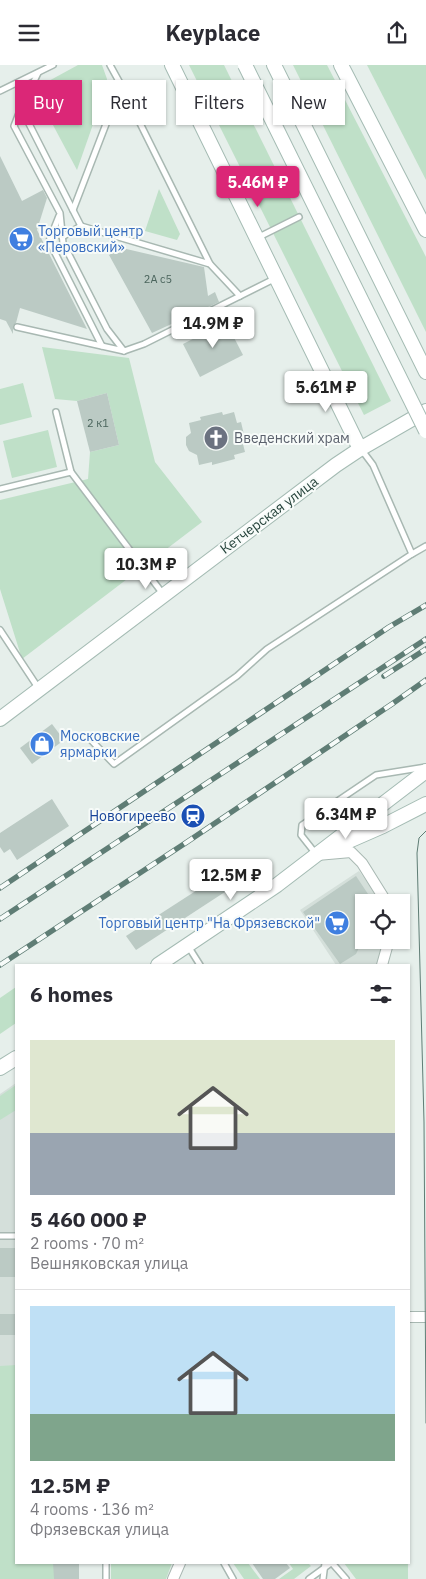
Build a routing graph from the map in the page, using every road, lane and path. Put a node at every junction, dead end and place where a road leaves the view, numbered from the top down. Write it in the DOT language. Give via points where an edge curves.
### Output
graph roads {
  1 [pos="53,65"];
  2 [pos="110,65"];
  3 [pos="172,65"];
  4 [pos="245,65"];
  5 [pos="274,65"];
  6 [pos="341,65"];
  7 [pos="38,73"];
  8 [pos="34,80"];
  9 [pos="118,80"];
  10 [pos="0,91"];
  11 [pos="15,123"];
  12 [pos="30,125"];
  13 [pos="105,125"];
  14 [pos="140,125"];
  15 [pos="73,210"];
  16 [pos="60,213"];
  17 [pos="299,217"];
  18 [pos="81,226"];
  19 [pos="426,230"];
  20 [pos="62,237"];
  21 [pos="257,238"];
  22 [pos="210,264"];
  23 [pos="276,278"];
  24 [pos="240,296"];
  25 [pos="16,327"];
  26 [pos="102,346"];
  27 [pos="124,351"];
  28 [pos="426,372"];
  29 [pos="426,411"];
  30 [pos="56,412"];
  31 [pos="426,431"];
  32 [pos="360,449"];
  33 [pos="71,472"];
  34 [pos="0,489"];
  35 [pos="426,546"];
  36 [pos="412,555"];
  37 [pos="164,595"];
  38 [pos="0,630"];
  39 [pos="39,690"];
  40 [pos="0,719"];
  41 [pos="90,739"];
  42 [pos="426,767"];
  43 [pos="426,771"];
  44 [pos="425,801"];
  45 [pos="316,855"];
  46 [pos="381,894"];
  47 [pos="188,946"];
  48 [pos="386,949"];
  49 [pos="160,964"];
  50 [pos="199,964"];
  51 [pos="382,964"];
  52 [pos="15,1059"];
  53 [pos="0,1068"];
  54 [pos="0,1236"];
  55 [pos="15,1236"];
  56 [pos="410,1317"];
  57 [pos="426,1317"];
  58 [pos="106,1564"];
  59 [pos="180,1564"];
  60 [pos="225,1564"];
  61 [pos="333,1564"];
  62 [pos="324,1565"];
  63 [pos="106,1579"];
  64 [pos="173,1579"];
  65 [pos="233,1579"];
  66 [pos="310,1579"];
  67 [pos="323,1579"];
  68 [pos="346,1579"];
  1 -- 7 [label="lane"];
  2 -- 9 [label="lane"];
  3 -- 21 [label="main road"];
  4 -- 31 [label="main road, bridge"];
  5 -- 28 [label="main road"];
  6 -- 19 [label="main road"];
  7 -- 8 [label="lane"];
  7 -- 10 [label="lane"];
  11 -- 16 [label="lane"];
  12 -- 15 [label="lane"];
  13 -- 15 [label="lane"];
  14 -- 22 [label="lane"];
  15 -- 18 [label="lane"];
  16 -- 20 [label="lane"];
  16 -- 26 [label="lane" via="50,241"];
  17 -- 21 [label="lane"];
  18 -- 20 [label="lane"];
  18 -- 22 [label="lane"];
  20 -- 27 [label="lane" via="107,329"];
  21 -- 23 [label="main road"];
  22 -- 24 [label="lane"];
  23 -- 24 [label="lane"];
  23 -- 32 [label="main road"];
  24 -- 27 [label="lane"];
  25 -- 26 [label="lane"];
  26 -- 27 [label="lane"];
  29 -- 32 [label="main road, Кетчерская улица"];
  30 -- 33 [label="lane"];
  32 -- 36 [label="lane" via="373,465"];
  32 -- 37 [label="main road, Кетчерская улица"];
  33 -- 34 [label="lane"];
  33 -- 37 [label="lane"];
  35 -- 36 [label="lane"];
  36 -- 41 [label="lane" via="267,649 237,676 114,764"];
  37 -- 39 [label="main road, Кетчерская улица"];
  38 -- 39 [label="lane"];
  39 -- 40 [label="main road, Кетчерская улица"];
  42 -- 45 [label="lane" via="376,775 302,825 301,835"];
  43 -- 45 [label="main road"];
  44 -- 45 [label="main road" via="383,826"];
  45 -- 46 [label="street" via="351,852"];
  45 -- 47 [label="main road"];
  47 -- 49 [label="main road"];
  47 -- 50 [label="lane"];
  48 -- 51 [label="street"];
  52 -- 53 [label="main road"];
  54 -- 55 [label="lane"];
  56 -- 57 [label="street"];
  58 -- 63 [label="lane"];
  59 -- 64 [label="street"];
  60 -- 65 [label="lane"];
  61 -- 68 [label="lane"];
  62 -- 66 [label="lane"];
  62 -- 67 [label="lane"];
}
